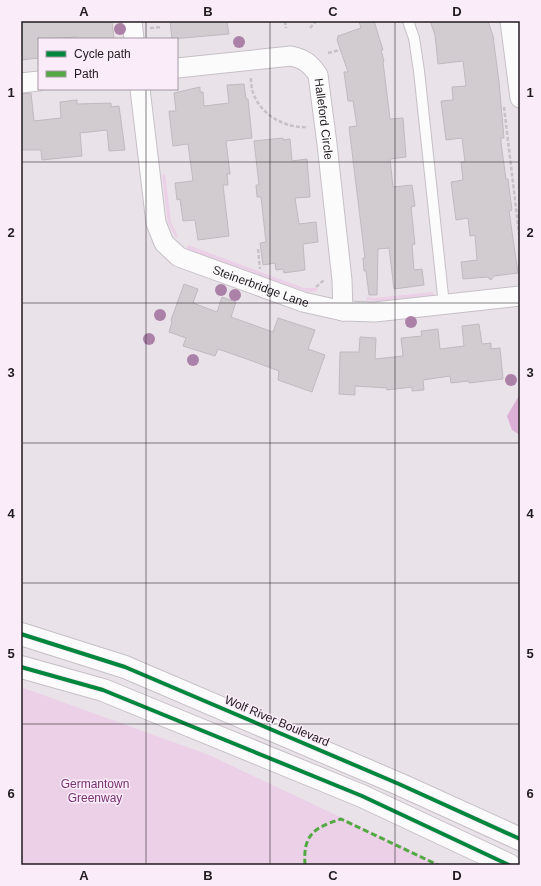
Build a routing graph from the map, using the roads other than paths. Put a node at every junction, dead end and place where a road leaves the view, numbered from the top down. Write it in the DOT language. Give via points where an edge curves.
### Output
graph roads {
  1 [pos="408,21"];
  2 [pos="510,21"];
  3 [pos="178,68"];
  4 [pos="38,81"];
  5 [pos="21,83"];
  6 [pos="140,90"];
  7 [pos="512,99"];
  8 [pos="520,296"];
  9 [pos="444,305"];
  10 [pos="343,311"];
  11 [pos="21,634"];
  12 [pos="21,667"];
  13 [pos="520,839"];
  14 [pos="509,865"];
  1 -- 9 [label="lane" via="414,38 419,71"];
  2 -- 7 [label="street"];
  3 -- 10 [label="street, Halleford Circle" via="291,56 303,59 312,66 318,75 324,115"];
  4 -- 5 [label="street"];
  6 -- 10 [label="street, Steinerbridge Lane" via="156,223 169,249 188,261 302,302"];
  8 -- 9 [label="street, Steinerbridge Lane"];
  9 -- 10 [label="street, Steinerbridge Lane" via="375,312"];
  11 -- 13 [label="main road, Wolf River Boulevard" via="126,667"];
  12 -- 14 [label="main road" via="103,690 362,796"];
}
